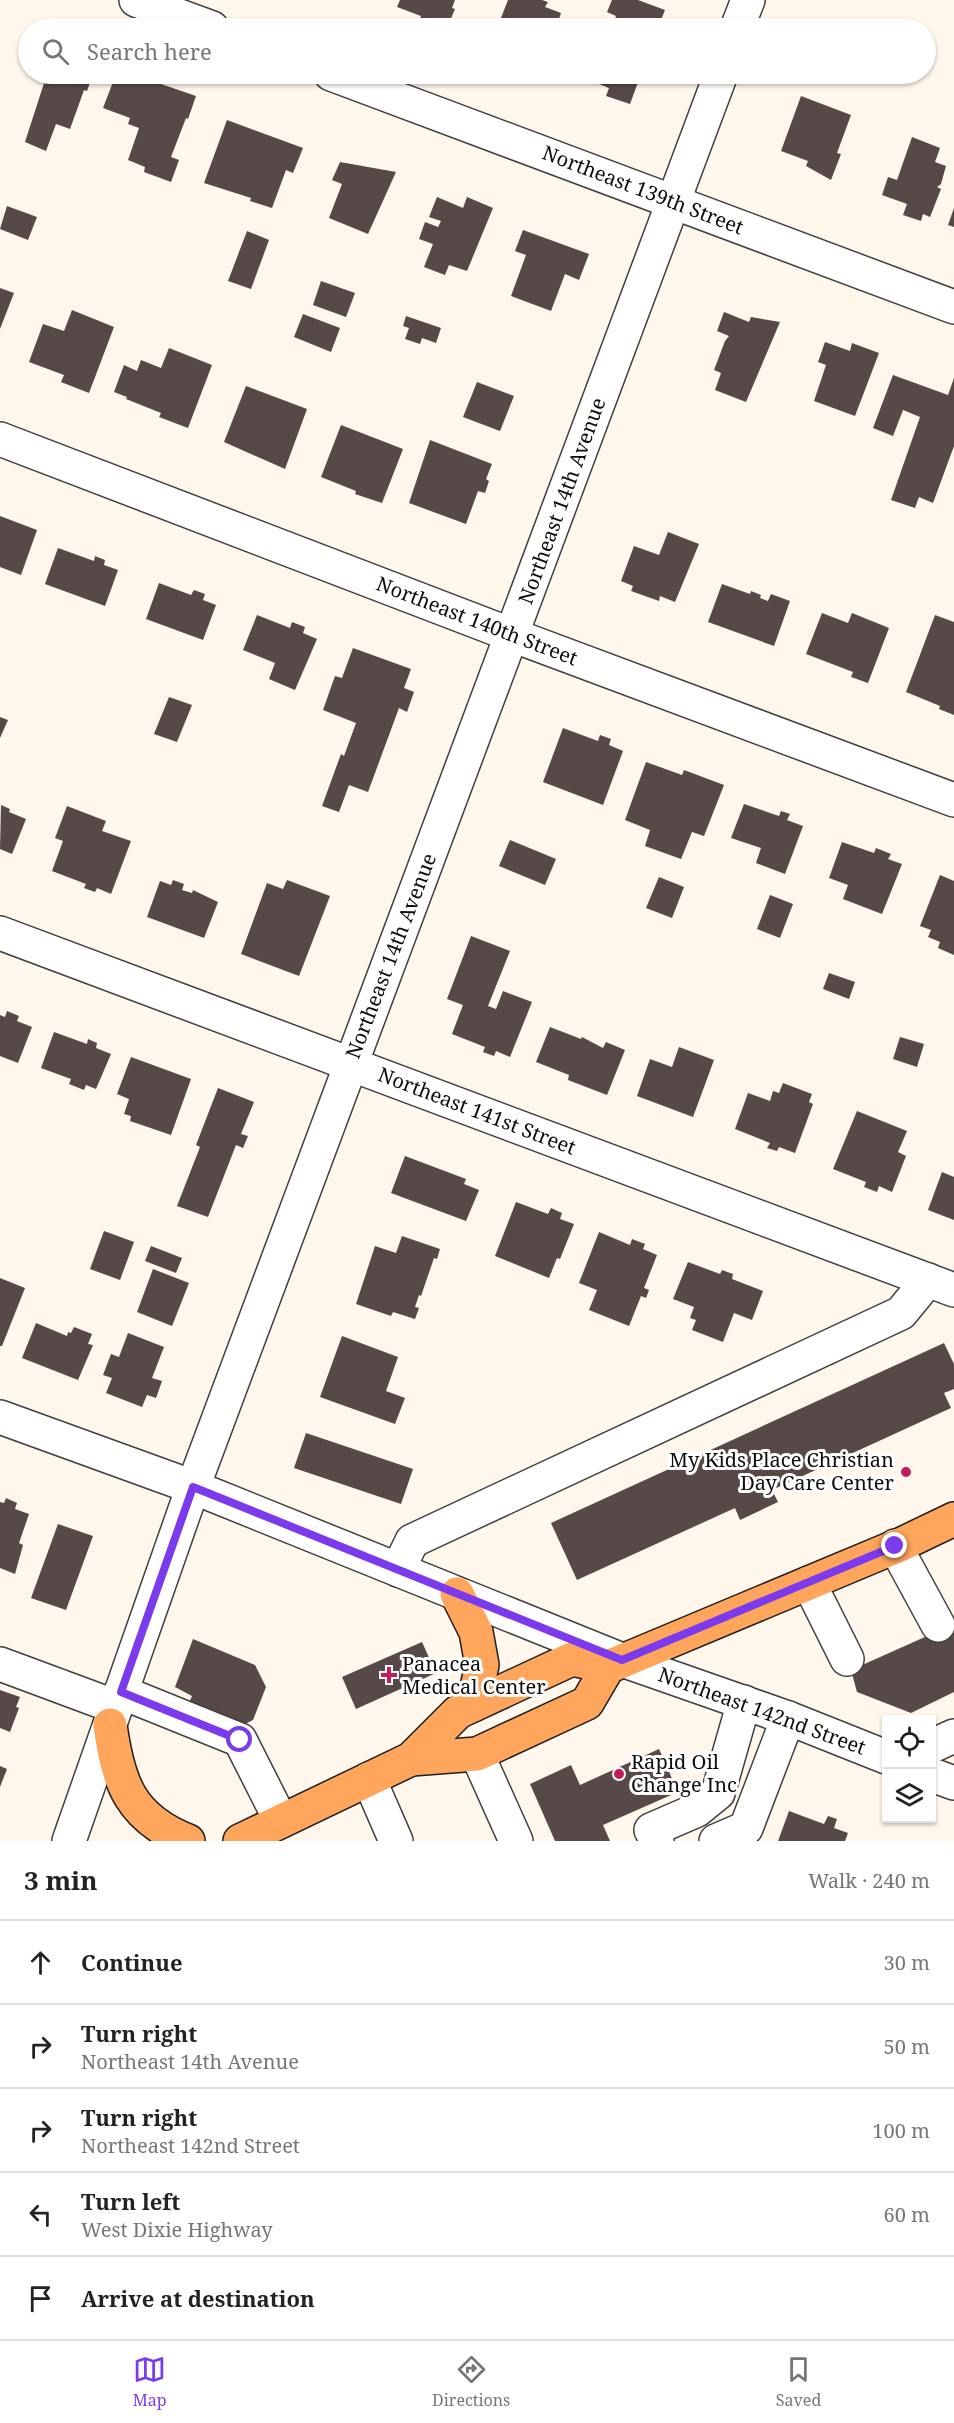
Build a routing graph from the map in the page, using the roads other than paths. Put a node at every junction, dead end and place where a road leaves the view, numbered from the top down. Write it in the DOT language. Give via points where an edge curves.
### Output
graph roads {
  1 [pos="136,0"];
  2 [pos="748,0"];
  3 [pos="185,18"];
  4 [pos="741,18"];
  5 [pos="358,84"];
  6 [pos="717,84"];
  7 [pos="674,202"];
  8 [pos="954,307"];
  9 [pos="0,439"];
  10 [pos="512,635"];
  11 [pos="954,800"];
  12 [pos="0,933"];
  13 [pos="350,1064"];
  14 [pos="941,1285"];
  15 [pos="0,1417"];
  16 [pos="193,1487"];
  17 [pos="954,1519"];
  18 [pos="895,1546"];
  19 [pos="398,1570"];
  20 [pos="809,1582"];
  21 [pos="457,1594"];
  22 [pos="938,1625"];
  23 [pos="847,1659"];
  24 [pos="615,1663"];
  25 [pos="0,1664"];
  26 [pos="744,1702"];
  27 [pos="473,1705"];
  28 [pos="115,1708"];
  29 [pos="788,1718"];
  30 [pos="954,1736"];
  31 [pos="936,1744"];
  32 [pos="477,1754"];
  33 [pos="882,1755"];
  34 [pos="411,1759"];
  35 [pos="936,1776"];
  36 [pos="369,1779"];
  37 [pos="954,1783"];
  38 [pos="281,1821"];
  39 [pos="654,1835"];
  40 [pos="69,1841"];
  41 [pos="188,1841"];
  42 [pos="240,1841"];
  43 [pos="396,1841"];
  44 [pos="516,1841"];
  45 [pos="716,1841"];
  1 -- 3 [label="street"];
  2 -- 4 [label="street"];
  5 -- 7 [label="street, Northeast 139th Street"];
  6 -- 7 [label="street, Northeast 14th Avenue"];
  7 -- 8 [label="street, Northeast 139th Street"];
  7 -- 10 [label="street, Northeast 14th Avenue"];
  9 -- 10 [label="street, Northeast 140th Street"];
  10 -- 11 [label="street, Northeast 140th Street"];
  10 -- 13 [label="street, Northeast 14th Avenue"];
  12 -- 13 [label="street, Northeast 141st Street"];
  13 -- 14 [label="street, Northeast 141st Street"];
  13 -- 16 [label="street, Northeast 14th Avenue"];
  14 -- 19 [label="street" via="902,1313 412,1541"];
  15 -- 16 [label="street, Northeast 142nd Street"];
  16 -- 19 [label="street, Northeast 142nd Street"];
  16 -- 28 [label="street, Northeast 14th Avenue"];
  17 -- 18 [label="main road"];
  18 -- 20 [label="main road"];
  18 -- 22 [label="street"];
  19 -- 21 [label="street, Northeast 142nd Street"];
  20 -- 23 [label="street"];
  20 -- 24 [label="main road"];
  21 -- 24 [label="street, Northeast 142nd Street"];
  21 -- 27 [label="main road" via="476,1632 482,1665"];
  24 -- 26 [label="street, Northeast 142nd Street"];
  24 -- 27 [label="main road" via="572,1659"];
  24 -- 32 [label="main road" via="587,1703"];
  25 -- 28 [label="street"];
  26 -- 29 [label="street, Northeast 142nd Street"];
  26 -- 39 [label="street" via="718,1793 698,1810"];
  27 -- 34 [label="main road" via="458,1712"];
  28 -- 38 [label="street" via="240,1740"];
  28 -- 40 [label="street, Northeast 14th Avenue"];
  28 -- 41 [label="main road" via="115,1764 130,1795 145,1816"];
  29 -- 33 [label="street, Northeast 142nd Street"];
  29 -- 45 [label="street" via="746,1828"];
  30 -- 31 [label="street"];
  32 -- 34 [label="main road"];
  32 -- 44 [label="street"];
  34 -- 36 [label="main road"];
  35 -- 37 [label="street"];
  36 -- 38 [label="main road"];
  36 -- 43 [label="street"];
  38 -- 42 [label="main road"];
}
